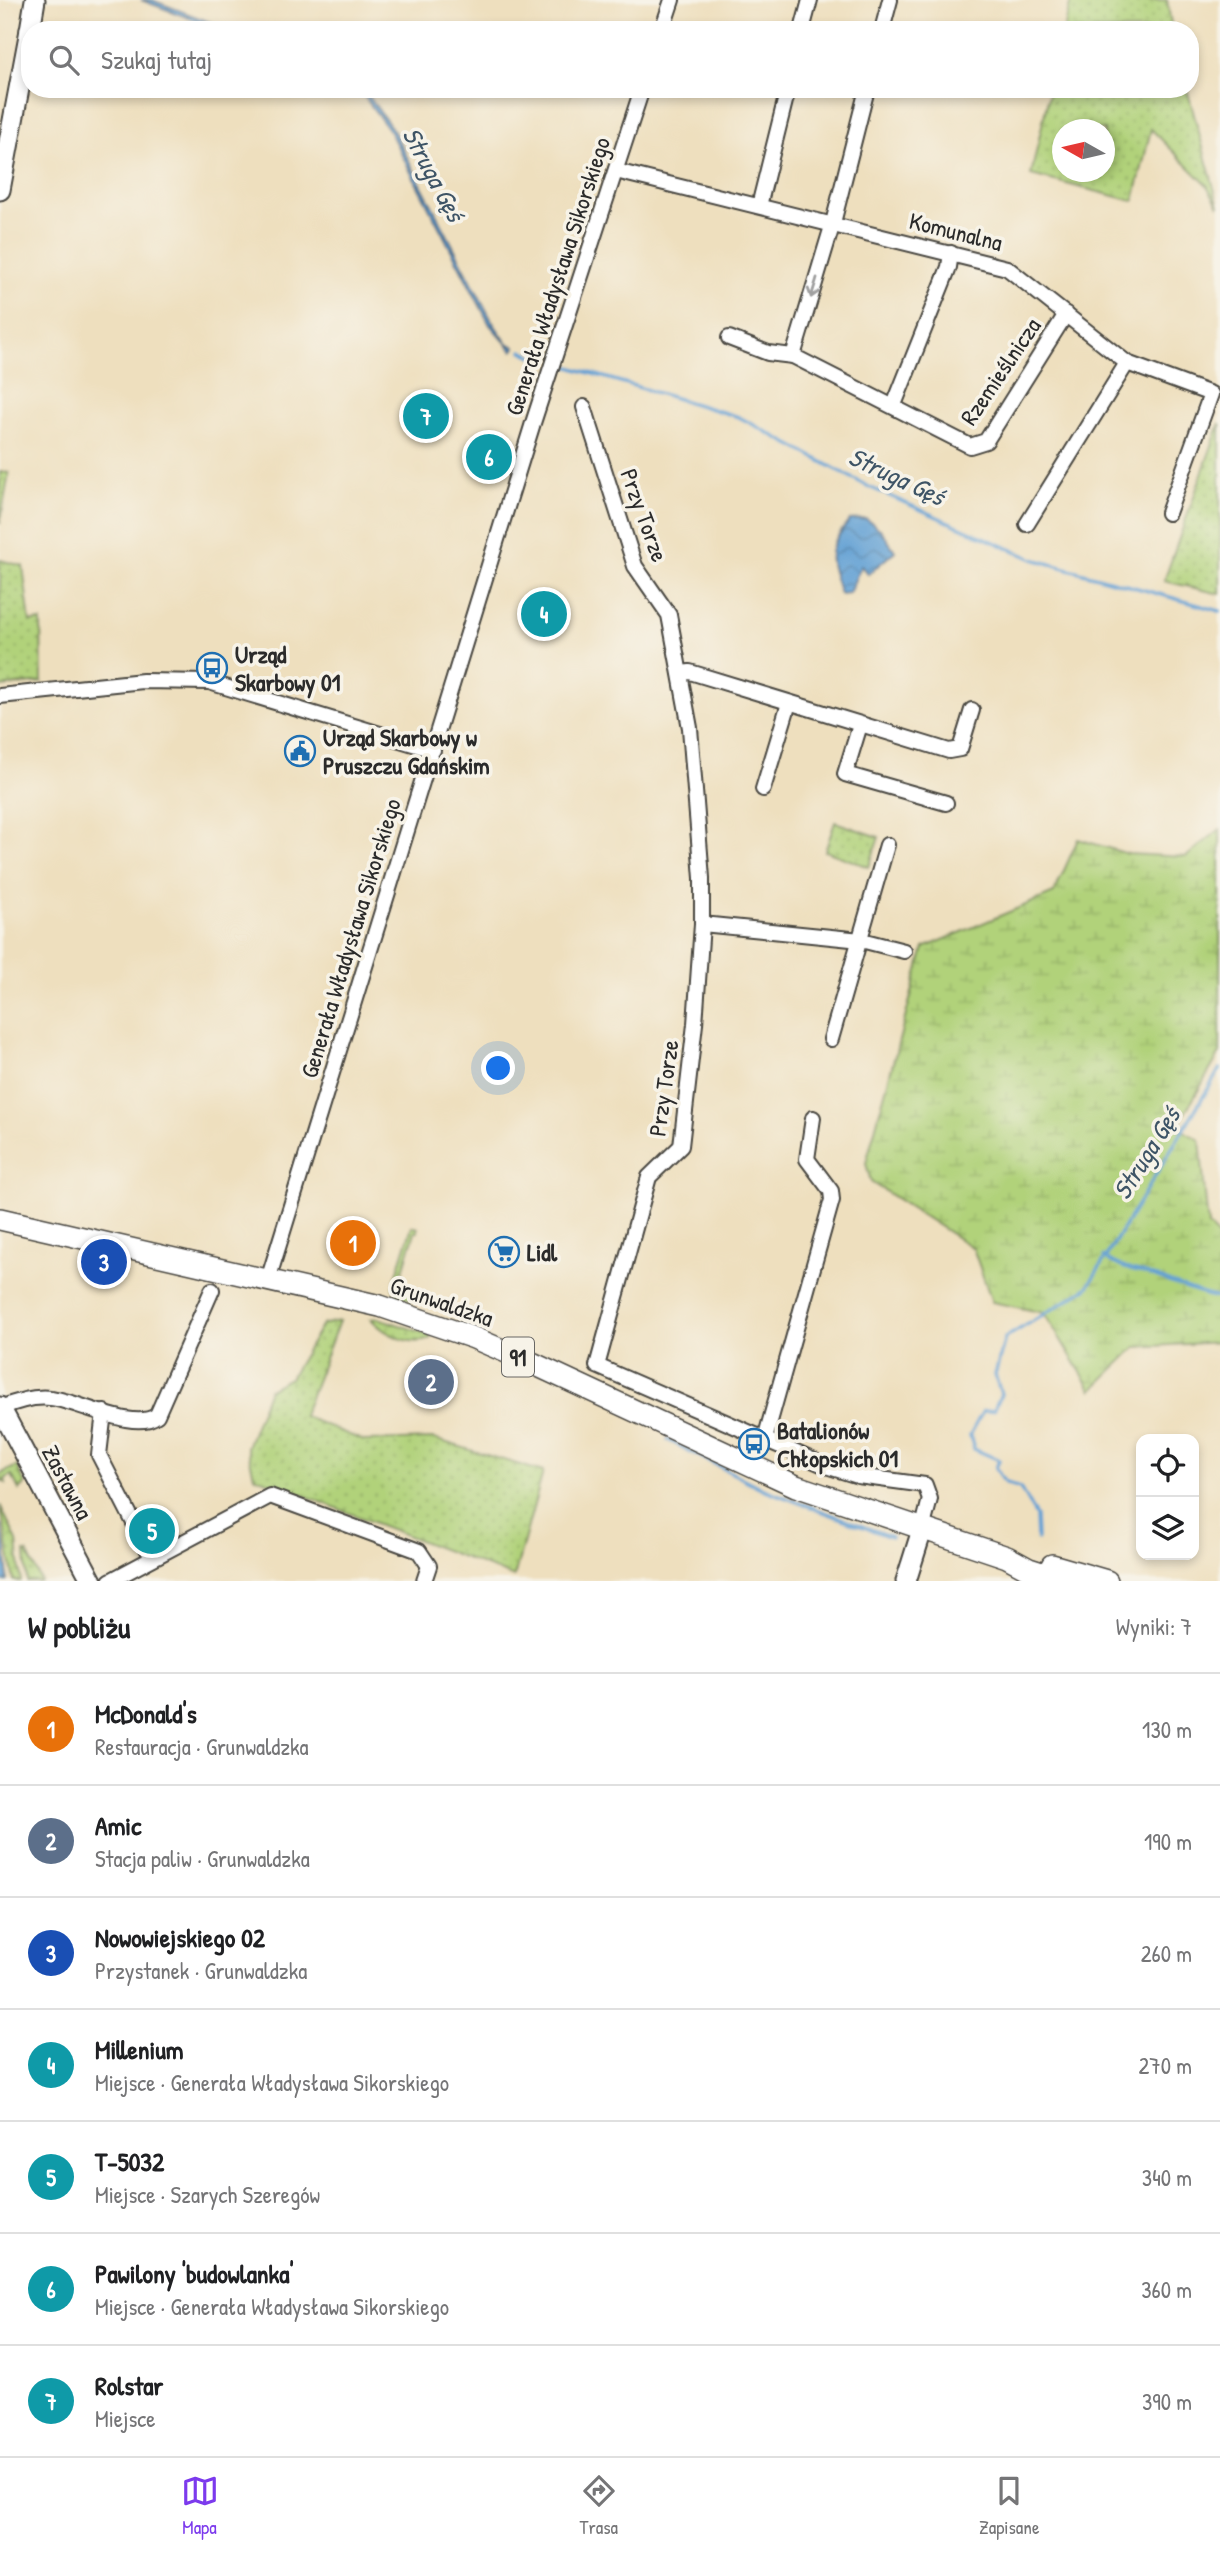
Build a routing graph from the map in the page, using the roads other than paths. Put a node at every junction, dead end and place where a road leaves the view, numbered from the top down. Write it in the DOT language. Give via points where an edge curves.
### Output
graph roads {
  1 [pos="36,0"];
  2 [pos="672,0"];
  3 [pos="810,0"];
  4 [pos="890,0"];
  5 [pos="32,21"];
  6 [pos="665,21"];
  7 [pos="804,21"];
  8 [pos="885,21"];
  9 [pos="21,78"];
  10 [pos="639,98"];
  11 [pos="786,98"];
  12 [pos="865,98"];
  13 [pos="616,171"];
  14 [pos="0,190"];
  15 [pos="759,206"];
  16 [pos="833,223"];
  17 [pos="951,253"];
  18 [pos="1066,314"];
  19 [pos="729,338"];
  20 [pos="793,356"];
  21 [pos="1127,363"];
  22 [pos="894,405"];
  23 [pos="584,407"];
  24 [pos="1168,513"];
  25 [pos="1027,524"];
  26 [pos="681,673"];
  27 [pos="0,696"];
  28 [pos="789,703"];
  29 [pos="972,710"];
  30 [pos="860,725"];
  31 [pos="433,750"];
  32 [pos="763,789"];
  33 [pos="946,803"];
  34 [pos="887,845"];
  35 [pos="702,924"];
  36 [pos="861,940"];
  37 [pos="904,951"];
  38 [pos="831,1039"];
  39 [pos="813,1118"];
  40 [pos="0,1219"];
  41 [pos="268,1280"];
  42 [pos="212,1290"];
  43 [pos="0,1407"];
  44 [pos="104,1412"];
  45 [pos="765,1439"];
  46 [pos="922,1530"];
  47 [pos="1007,1557"];
  48 [pos="152,1558"];
  49 [pos="92,1581"];
  50 [pos="110,1581"];
  51 [pos="424,1581"];
  52 [pos="906,1581"];
  53 [pos="1064,1581"];
  54 [pos="1107,1581"];
  1 -- 5 [label="street"];
  2 -- 6 [label="street"];
  3 -- 7 [label="street"];
  4 -- 8 [label="street"];
  9 -- 14 [label="street"];
  10 -- 13 [label="street, Generała Władysława Sikorskiego"];
  11 -- 15 [label="street"];
  12 -- 16 [label="street"];
  13 -- 15 [label="street, Komunalna"];
  13 -- 31 [label="street, Generała Władysława Sikorskiego"];
  15 -- 16 [label="street, Komunalna"];
  16 -- 17 [label="street, Komunalna"];
  16 -- 20 [label="street, one-way"];
  17 -- 18 [label="street, Komunalna" via="1007,268"];
  17 -- 22 [label="street"];
  18 -- 21 [label="street, Komunalna"];
  18 -- 22 [label="street, Rzemieślnicza" via="986,441 970,446"];
  19 -- 20 [label="street, Rzemieślnicza" via="768,353"];
  20 -- 22 [label="street, Rzemieślnicza"];
  21 -- 24 [label="street, Komunalna" via="1211,394"];
  21 -- 25 [label="street"];
  23 -- 26 [label="street, Przy Torze" via="635,566 669,615"];
  26 -- 28 [label="street" via="690,671"];
  26 -- 35 [label="street, Przy Torze" via="695,778"];
  27 -- 31 [label="street" via="143,681 209,682"];
  28 -- 30 [label="street"];
  28 -- 32 [label="street"];
  29 -- 30 [label="street" via="957,750"];
  30 -- 33 [label="street" via="845,774"];
  31 -- 41 [label="street, Generała Władysława Sikorskiego"];
  34 -- 36 [label="street"];
  35 -- 36 [label="street"];
  35 -- 45 [label="street, Przy Torze" via="681,1146 649,1177 597,1366"];
  36 -- 37 [label="street"];
  36 -- 38 [label="street"];
  39 -- 45 [label="street" via="807,1159 831,1191 832,1200"];
  40 -- 41 [label="main road, Grunwaldzka / 91"];
  41 -- 46 [label="main road, Grunwaldzka / 91" via="380,1306 474,1338 796,1486"];
  42 -- 44 [label="street" via="157,1415 136,1421"];
  43 -- 44 [label="street" via="44,1397"];
  43 -- 49 [label="street, Zastawna"];
  44 -- 48 [label="street" via="99,1455"];
  45 -- 46 [label="street" via="858,1476 925,1485 930,1499"];
  46 -- 47 [label="main road, Grunwaldzka / 91"];
  46 -- 52 [label="street"];
  47 -- 53 [label="main road, Grunwaldzka / 91"];
  47 -- 54 [label="main road, Grunwaldzka / 91" via="1032,1559"];
  48 -- 50 [label="street"];
  48 -- 51 [label="street" via="270,1496 419,1550 429,1566"];
}
